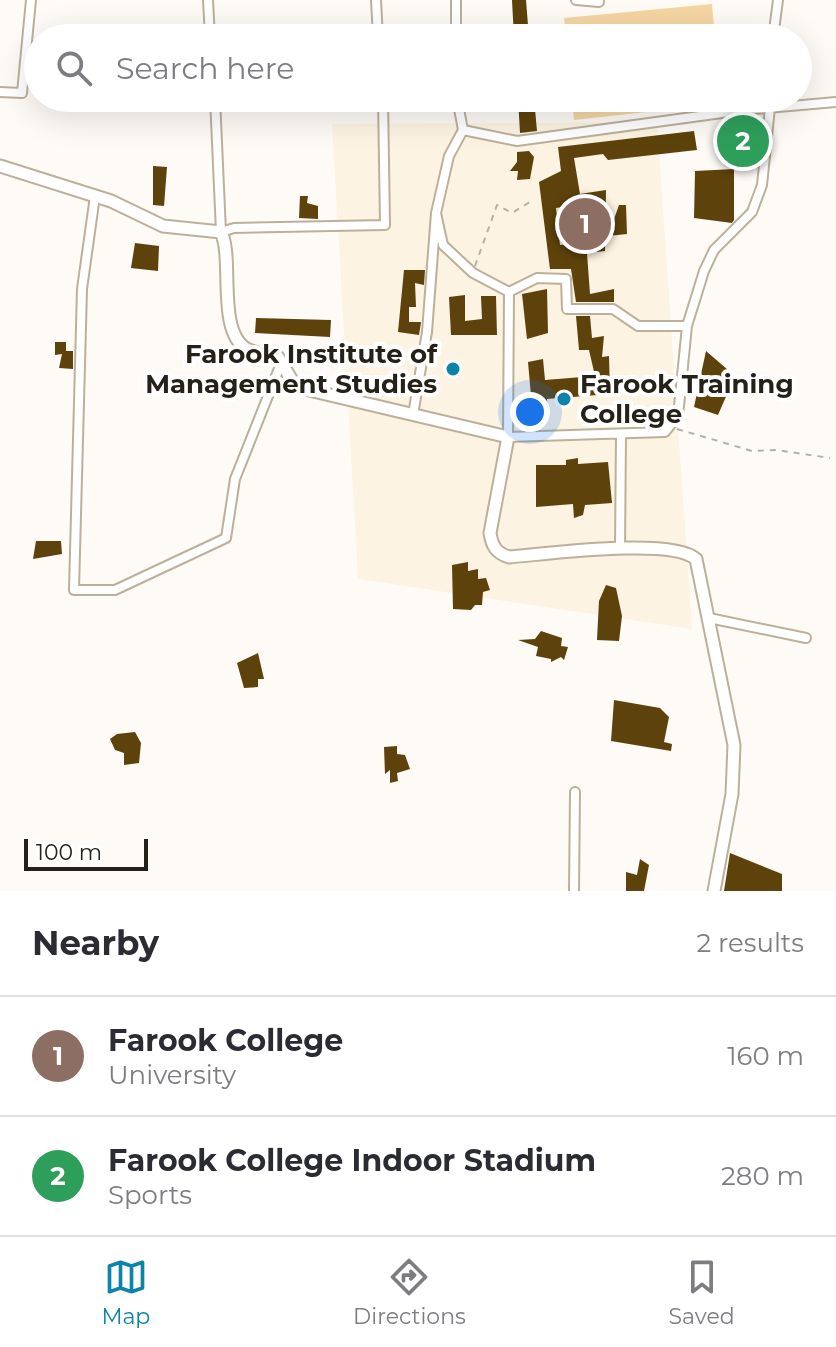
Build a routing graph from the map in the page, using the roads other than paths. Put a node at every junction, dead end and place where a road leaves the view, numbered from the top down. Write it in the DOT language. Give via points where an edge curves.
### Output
graph roads {
  1 [pos="31,0"];
  2 [pos="208,0"];
  3 [pos="376,0"];
  4 [pos="456,0"];
  5 [pos="576,0"];
  6 [pos="778,0"];
  7 [pos="599,2"];
  8 [pos="29,24"];
  9 [pos="209,24"];
  10 [pos="377,24"];
  11 [pos="456,24"];
  12 [pos="775,24"];
  13 [pos="24,72"];
  14 [pos="0,92"];
  15 [pos="812,102"];
  16 [pos="836,102"];
  17 [pos="216,112"];
  18 [pos="381,112"];
  19 [pos="460,112"];
  20 [pos="711,112"];
  21 [pos="770,112"];
  22 [pos="463,130"];
  23 [pos="0,166"];
  24 [pos="95,196"];
  25 [pos="436,213"];
  26 [pos="221,232"];
  27 [pos="509,292"];
  28 [pos="687,326"];
  29 [pos="282,361"];
  30 [pos="413,415"];
  31 [pos="621,434"];
  32 [pos="508,437"];
  33 [pos="620,549"];
  34 [pos="709,618"];
  35 [pos="806,638"];
  36 [pos="575,792"];
  37 [pos="574,891"];
  38 [pos="714,891"];
  1 -- 8 [label="street"];
  2 -- 9 [label="street"];
  3 -- 10 [label="street"];
  4 -- 11 [label="street"];
  5 -- 7 [label="street"];
  6 -- 12 [label="street"];
  13 -- 14 [label="street" via="22,93"];
  15 -- 16 [label="street"];
  17 -- 26 [label="street"];
  18 -- 26 [label="street" via="385,225"];
  19 -- 22 [label="street"];
  20 -- 22 [label="street" via="517,141"];
  21 -- 28 [label="street" via="765,173 752,212 714,250"];
  22 -- 25 [label="street" via="449,156"];
  23 -- 24 [label="main road"];
  24 -- 26 [label="main road" via="163,226"];
  24 -- 29 [label="street" via="82,289 74,590 115,590 226,538 235,479"];
  25 -- 27 [label="street" via="443,245 473,273"];
  25 -- 30 [label="street" via="427,332"];
  26 -- 29 [label="main road" via="237,338 248,349"];
  27 -- 28 [label="street" via="537,278 566,279 567,309 613,309 638,326"];
  27 -- 32 [label="street"];
  28 -- 31 [label="street" via="683,388 672,428 649,435"];
  29 -- 30 [label="main road" via="296,387"];
  30 -- 32 [label="main road"];
  31 -- 32 [label="street"];
  31 -- 33 [label="street"];
  32 -- 33 [label="main road" via="491,523 494,548 509,557"];
  33 -- 34 [label="main road" via="689,553 700,570"];
  34 -- 35 [label="street"];
  34 -- 38 [label="main road" via="735,766"];
  36 -- 37 [label="street"];
}
